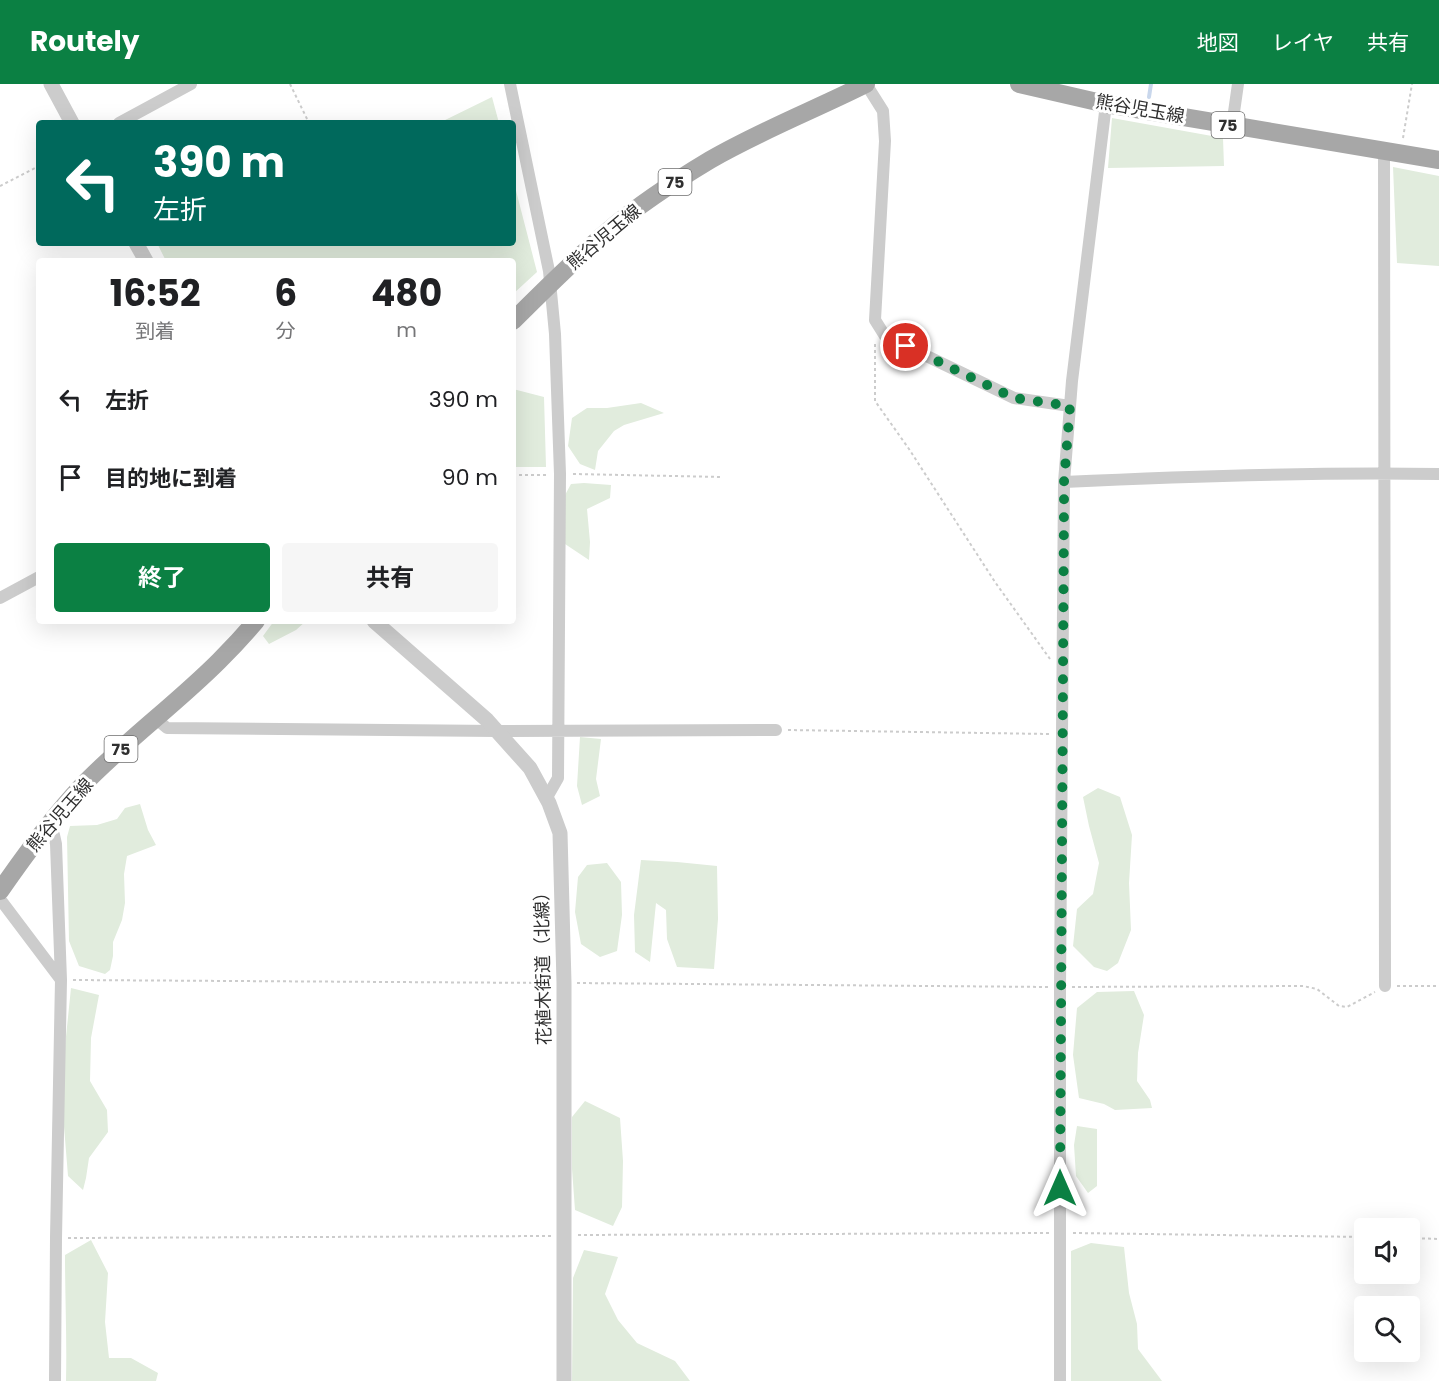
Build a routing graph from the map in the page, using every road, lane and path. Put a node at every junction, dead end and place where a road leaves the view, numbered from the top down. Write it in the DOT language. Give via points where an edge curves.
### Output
graph roads {
  1 [pos="51,84"];
  2 [pos="191,84"];
  3 [pos="290,84"];
  4 [pos="510,84"];
  5 [pos="866,84"];
  6 [pos="1019,84"];
  7 [pos="1238,84"];
  8 [pos="1412,84"];
  9 [pos="1106,104"];
  10 [pos="70,120"];
  11 [pos="125,120"];
  12 [pos="308,120"];
  13 [pos="1232,126"];
  14 [pos="1393,152"];
  15 [pos="1439,160"];
  16 [pos="36,168"];
  17 [pos="0,186"];
  18 [pos="551,283"];
  19 [pos="516,318"];
  20 [pos="875,320"];
  21 [pos="1070,406"];
  22 [pos="1384,473"];
  23 [pos="560,474"];
  24 [pos="1439,474"];
  25 [pos="516,475"];
  26 [pos="722,477"];
  27 [pos="1064,482"];
  28 [pos="36,579"];
  29 [pos="0,598"];
  30 [pos="253,624"];
  31 [pos="377,624"];
  32 [pos="1062,675"];
  33 [pos="155,718"];
  34 [pos="776,730"];
  35 [pos="496,731"];
  36 [pos="557,731"];
  37 [pos="1062,734"];
  38 [pos="546,799"];
  39 [pos="47,827"];
  40 [pos="0,891"];
  41 [pos="0,899"];
  42 [pos="61,980"];
  43 [pos="1385,986"];
  44 [pos="1439,986"];
  45 [pos="1060,987"];
  46 [pos="1060,1233"];
  47 [pos="564,1236"];
  48 [pos="56,1238"];
  49 [pos="1354,1238"];
  50 [pos="1420,1238"];
  51 [pos="1439,1239"];
  52 [pos="55,1381"];
  53 [pos="564,1381"];
  54 [pos="1060,1381"];
  1 -- 10 [label="street"];
  2 -- 11 [label="street"];
  3 -- 12 [label="path"];
  4 -- 18 [label="street"];
  5 -- 18 [label="main road, 熊谷児玉線 / 75" via="733,147 686,174 609,230"];
  5 -- 20 [label="street" via="883,111 885,141"];
  6 -- 9 [label="main road, 熊谷児玉線 / 75"];
  7 -- 13 [label="street"];
  8 -- 14 [label="path"];
  9 -- 13 [label="main road, 熊谷児玉線 / 75"];
  9 -- 21 [label="street"];
  13 -- 14 [label="main road, 熊谷児玉線 / 75"];
  14 -- 15 [label="main road, 熊谷児玉線 / 75"];
  14 -- 22 [label="street"];
  16 -- 17 [label="path"];
  18 -- 19 [label="main road, 熊谷児玉線 / 75"];
  18 -- 23 [label="street"];
  20 -- 21 [label="street" via="885,336 1014,398"];
  20 -- 32 [label="path" via="875,401"];
  21 -- 27 [label="street"];
  22 -- 24 [label="street"];
  22 -- 27 [label="street"];
  22 -- 43 [label="street"];
  23 -- 25 [label="path"];
  23 -- 26 [label="path"];
  23 -- 36 [label="street"];
  27 -- 32 [label="street"];
  28 -- 29 [label="street"];
  30 -- 33 [label="main road, 熊谷児玉線 / 75" via="219,661"];
  31 -- 35 [label="street, 花植木街道（北線）"];
  32 -- 37 [label="street"];
  33 -- 35 [label="street" via="166,728"];
  33 -- 39 [label="main road, 熊谷児玉線 / 75" via="82,787"];
  34 -- 36 [label="street"];
  34 -- 37 [label="path"];
  35 -- 36 [label="street"];
  35 -- 38 [label="street, 花植木街道（北線）" via="530,768"];
  36 -- 38 [label="street" via="558,778"];
  37 -- 45 [label="street"];
  38 -- 47 [label="street, 花植木街道（北線）" via="560,834"];
  39 -- 40 [label="main road, 熊谷児玉線 / 75"];
  39 -- 42 [label="street" via="57,844"];
  41 -- 42 [label="street"];
  42 -- 48 [label="street"];
  43 -- 44 [label="path"];
  43 -- 45 [label="path" via="1347,1007 1339,1006 1317,989 1303,986"];
  45 -- 46 [label="street"];
  46 -- 47 [label="path"];
  46 -- 49 [label="path"];
  46 -- 54 [label="street"];
  47 -- 48 [label="path"];
  47 -- 53 [label="street, 花植木街道（北線）"];
  48 -- 52 [label="street"];
  50 -- 51 [label="path"];
}
